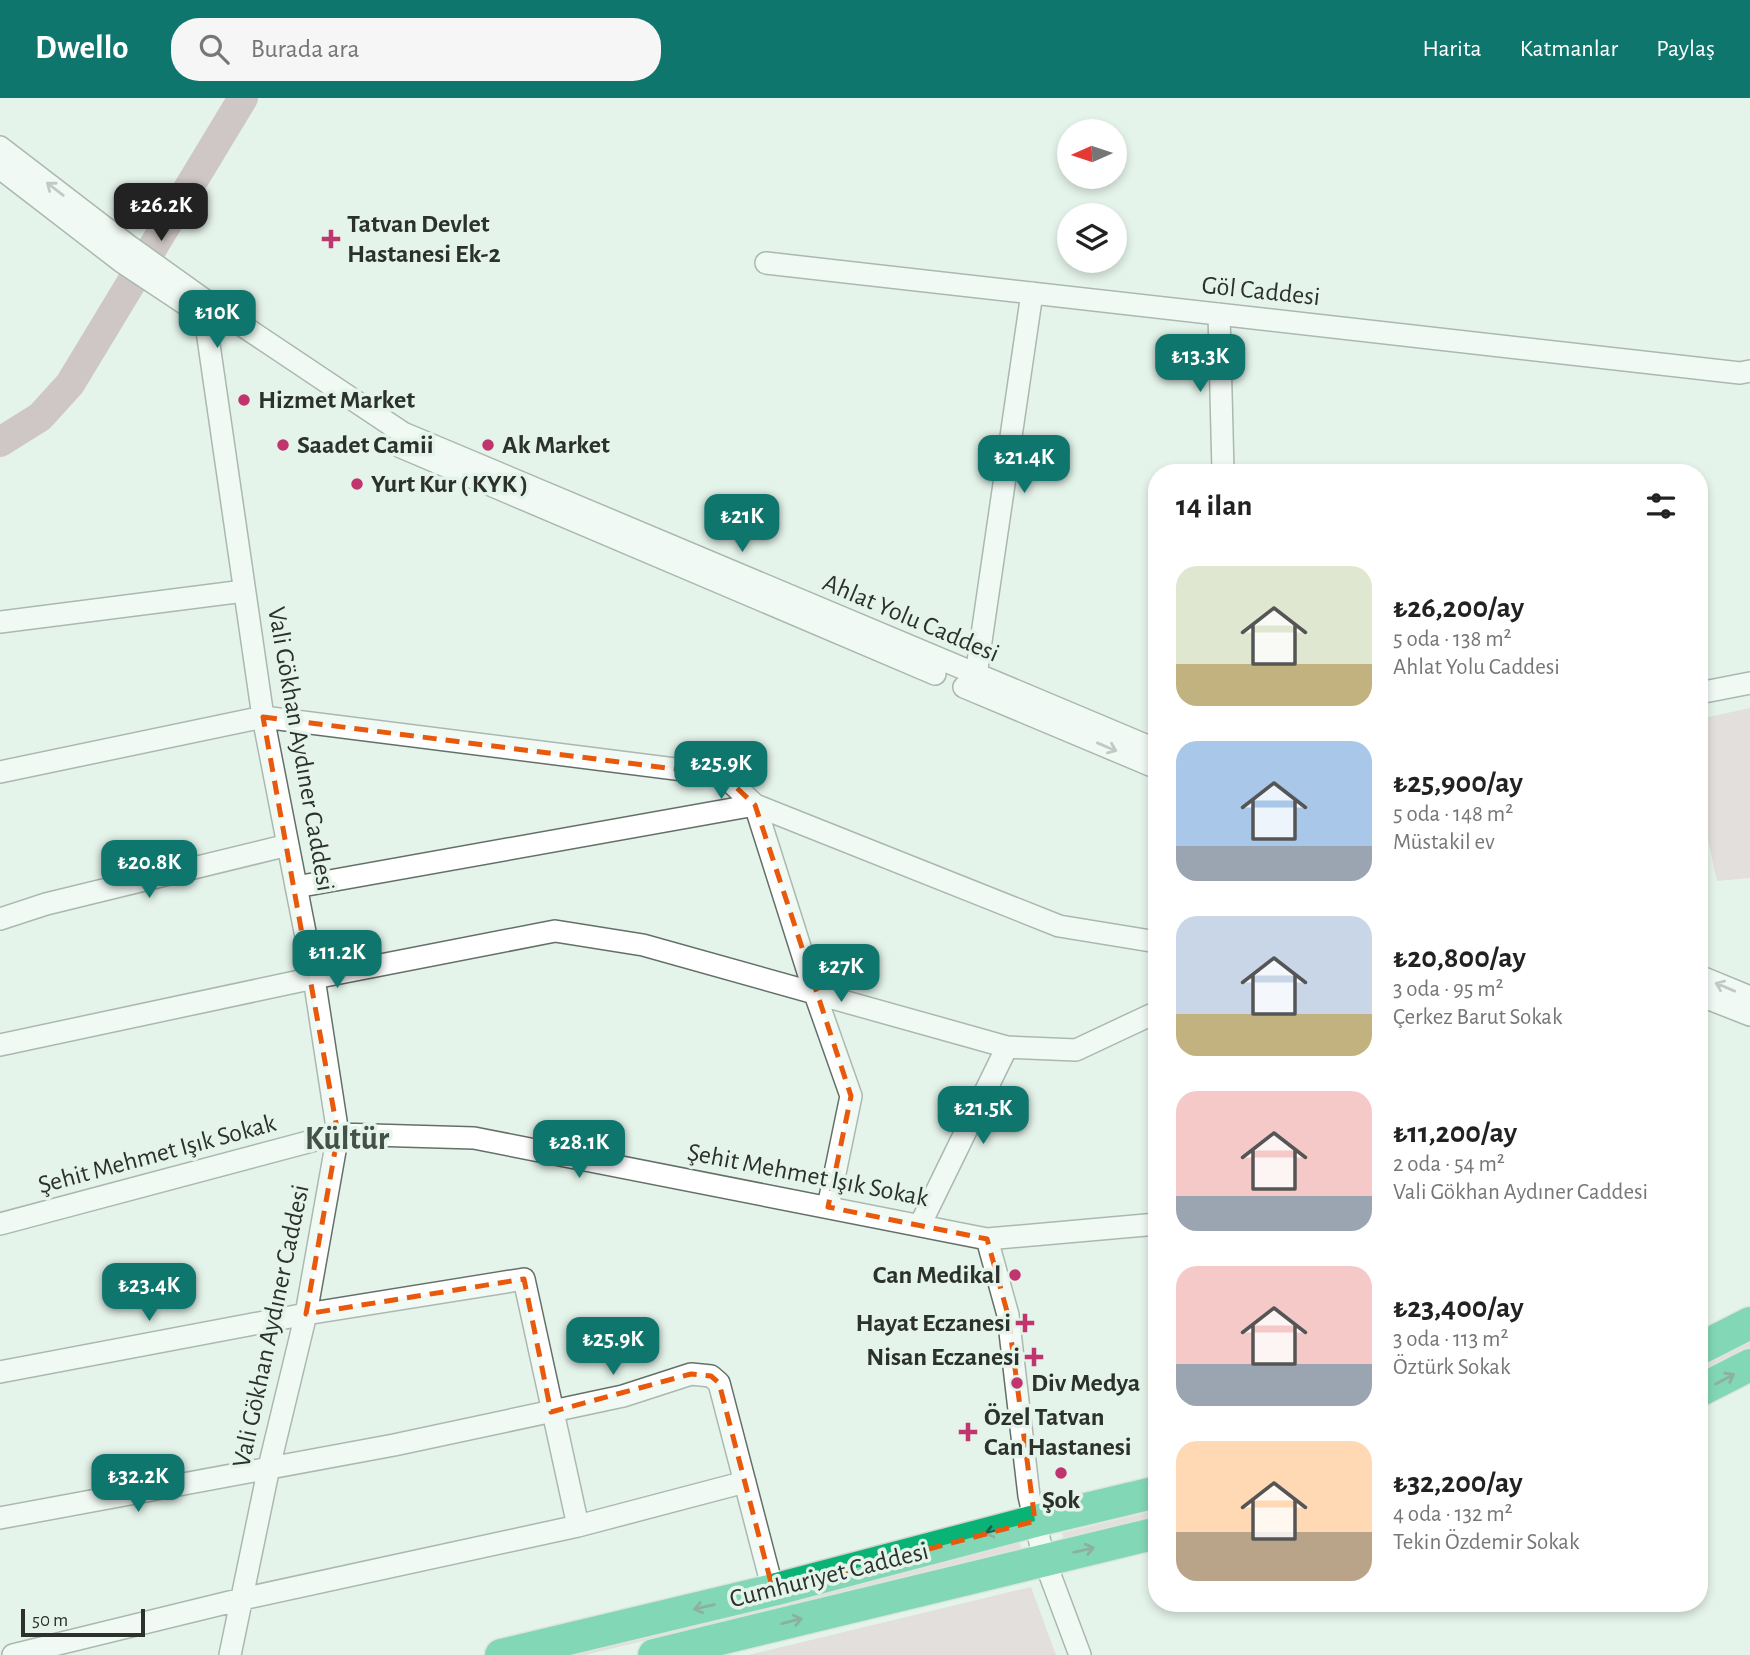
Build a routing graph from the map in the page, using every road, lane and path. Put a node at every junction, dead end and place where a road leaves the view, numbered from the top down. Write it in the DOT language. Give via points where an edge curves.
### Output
graph roads {
  1 [pos="0,147"];
  2 [pos="0,168"];
  3 [pos="125,254"];
  4 [pos="766,264"];
  5 [pos="1032,293"];
  6 [pos="209,312"];
  7 [pos="1219,314"];
  8 [pos="1750,371"];
  9 [pos="1223,464"];
  10 [pos="244,591"];
  11 [pos="0,622"];
  12 [pos="975,683"];
  13 [pos="1750,683"];
  14 [pos="1708,691"];
  15 [pos="263,717"];
  16 [pos="1148,747"];
  17 [pos="1148,764"];
  18 [pos="0,772"];
  19 [pos="755,805"];
  20 [pos="288,845"];
  21 [pos="296,887"];
  22 [pos="0,919"];
  23 [pos="1148,941"];
  24 [pos="314,978"];
  25 [pos="1708,980"];
  26 [pos="815,994"];
  27 [pos="1750,997"];
  28 [pos="1708,999"];
  29 [pos="1750,1015"];
  30 [pos="1148,1016"];
  31 [pos="0,1045"];
  32 [pos="1007,1047"];
  33 [pos="338,1134"];
  34 [pos="828,1207"];
  35 [pos="0,1224"];
  36 [pos="1148,1225"];
  37 [pos="920,1226"];
  38 [pos="987,1238"];
  39 [pos="306,1314"];
  40 [pos="1750,1323"];
  41 [pos="1708,1341"];
  42 [pos="1750,1365"];
  43 [pos="0,1372"];
  44 [pos="1708,1386"];
  45 [pos="551,1412"];
  46 [pos="269,1467"];
  47 [pos="745,1482"];
  48 [pos="1148,1494"];
  49 [pos="0,1518"];
  50 [pos="1035,1521"];
  51 [pos="578,1525"];
  52 [pos="1148,1535"];
  53 [pos="1044,1559"];
  54 [pos="773,1590"];
  55 [pos="242,1600"];
  56 [pos="13,1655"];
  57 [pos="230,1655"];
  58 [pos="500,1655"];
  59 [pos="654,1655"];
  60 [pos="1080,1655"];
  3 -- 1 [label="street, Ahlat Yolu Caddesi, one-way"];
  2 -- 3 [label="street, Ahlat Yolu Caddesi"];
  3 -- 6 [label="street, Ahlat Yolu Caddesi"];
  4 -- 5 [label="street, Göl Caddesi"];
  5 -- 7 [label="street, Göl Caddesi"];
  5 -- 12 [label="street"];
  6 -- 10 [label="street, Vali Gökhan Aydıner Caddesi"];
  6 -- 12 [label="street, Ahlat Yolu Caddesi" via="399,447"];
  7 -- 8 [label="street, Göl Caddesi"];
  7 -- 9 [label="street"];
  10 -- 11 [label="street"];
  10 -- 15 [label="street, Vali Gökhan Aydıner Caddesi"];
  12 -- 16 [label="street, Ahlat Yolu Caddesi"];
  12 -- 17 [label="street, Ahlat Yolu Caddesi, one-way"];
  13 -- 14 [label="street"];
  15 -- 18 [label="street"];
  15 -- 19 [label="street" via="723,775"];
  15 -- 20 [label="street, Vali Gökhan Aydıner Caddesi"];
  19 -- 21 [label="street"];
  19 -- 23 [label="street" via="1059,926"];
  19 -- 26 [label="street"];
  20 -- 21 [label="street, Vali Gökhan Aydıner Caddesi"];
  20 -- 22 [label="street"];
  21 -- 24 [label="street, Vali Gökhan Aydıner Caddesi"];
  24 -- 26 [label="street" via="555,931 643,945"];
  24 -- 31 [label="street"];
  24 -- 33 [label="street, Vali Gökhan Aydıner Caddesi"];
  27 -- 25 [label="street, one-way"];
  26 -- 32 [label="street"];
  26 -- 34 [label="street" via="851,1096"];
  28 -- 29 [label="street"];
  30 -- 32 [label="street" via="1076,1050"];
  32 -- 37 [label="street"];
  33 -- 34 [label="street, Şehit Mehmet Işık Sokak" via="474,1138"];
  33 -- 35 [label="street, Şehit Mehmet Işık Sokak"];
  33 -- 39 [label="street, Vali Gökhan Aydıner Caddesi"];
  34 -- 37 [label="street, Şehit Mehmet Işık Sokak"];
  36 -- 38 [label="street, Şehit Mehmet Işık Sokak"];
  37 -- 38 [label="street, Şehit Mehmet Işık Sokak"];
  38 -- 50 [label="street" via="1008,1315"];
  39 -- 43 [label="street"];
  39 -- 45 [label="street" via="524,1279"];
  39 -- 46 [label="street, Vali Gökhan Aydıner Caddesi"];
  40 -- 41 [label="highway"];
  44 -- 42 [label="highway, one-way"];
  45 -- 46 [label="street"];
  45 -- 47 [label="street" via="624,1396 691,1374 711,1376 719,1383"];
  45 -- 51 [label="street"];
  46 -- 49 [label="street"];
  46 -- 55 [label="street, Vali Gökhan Aydıner Caddesi"];
  47 -- 51 [label="street"];
  47 -- 54 [label="street"];
  48 -- 50 [label="highway, Cumhuriyet Caddesi"];
  50 -- 53 [label="street"];
  50 -- 54 [label="highway, Cumhuriyet Caddesi, one-way"];
  51 -- 55 [label="street"];
  53 -- 52 [label="highway, Cumhuriyet Caddesi, one-way"];
  59 -- 53 [label="highway, Cumhuriyet Caddesi, one-way"];
  53 -- 60 [label="street"];
  54 -- 58 [label="highway, Cumhuriyet Caddesi, one-way"];
  55 -- 56 [label="street"];
  55 -- 57 [label="street, Vali Gökhan Aydıner Caddesi"];
}
